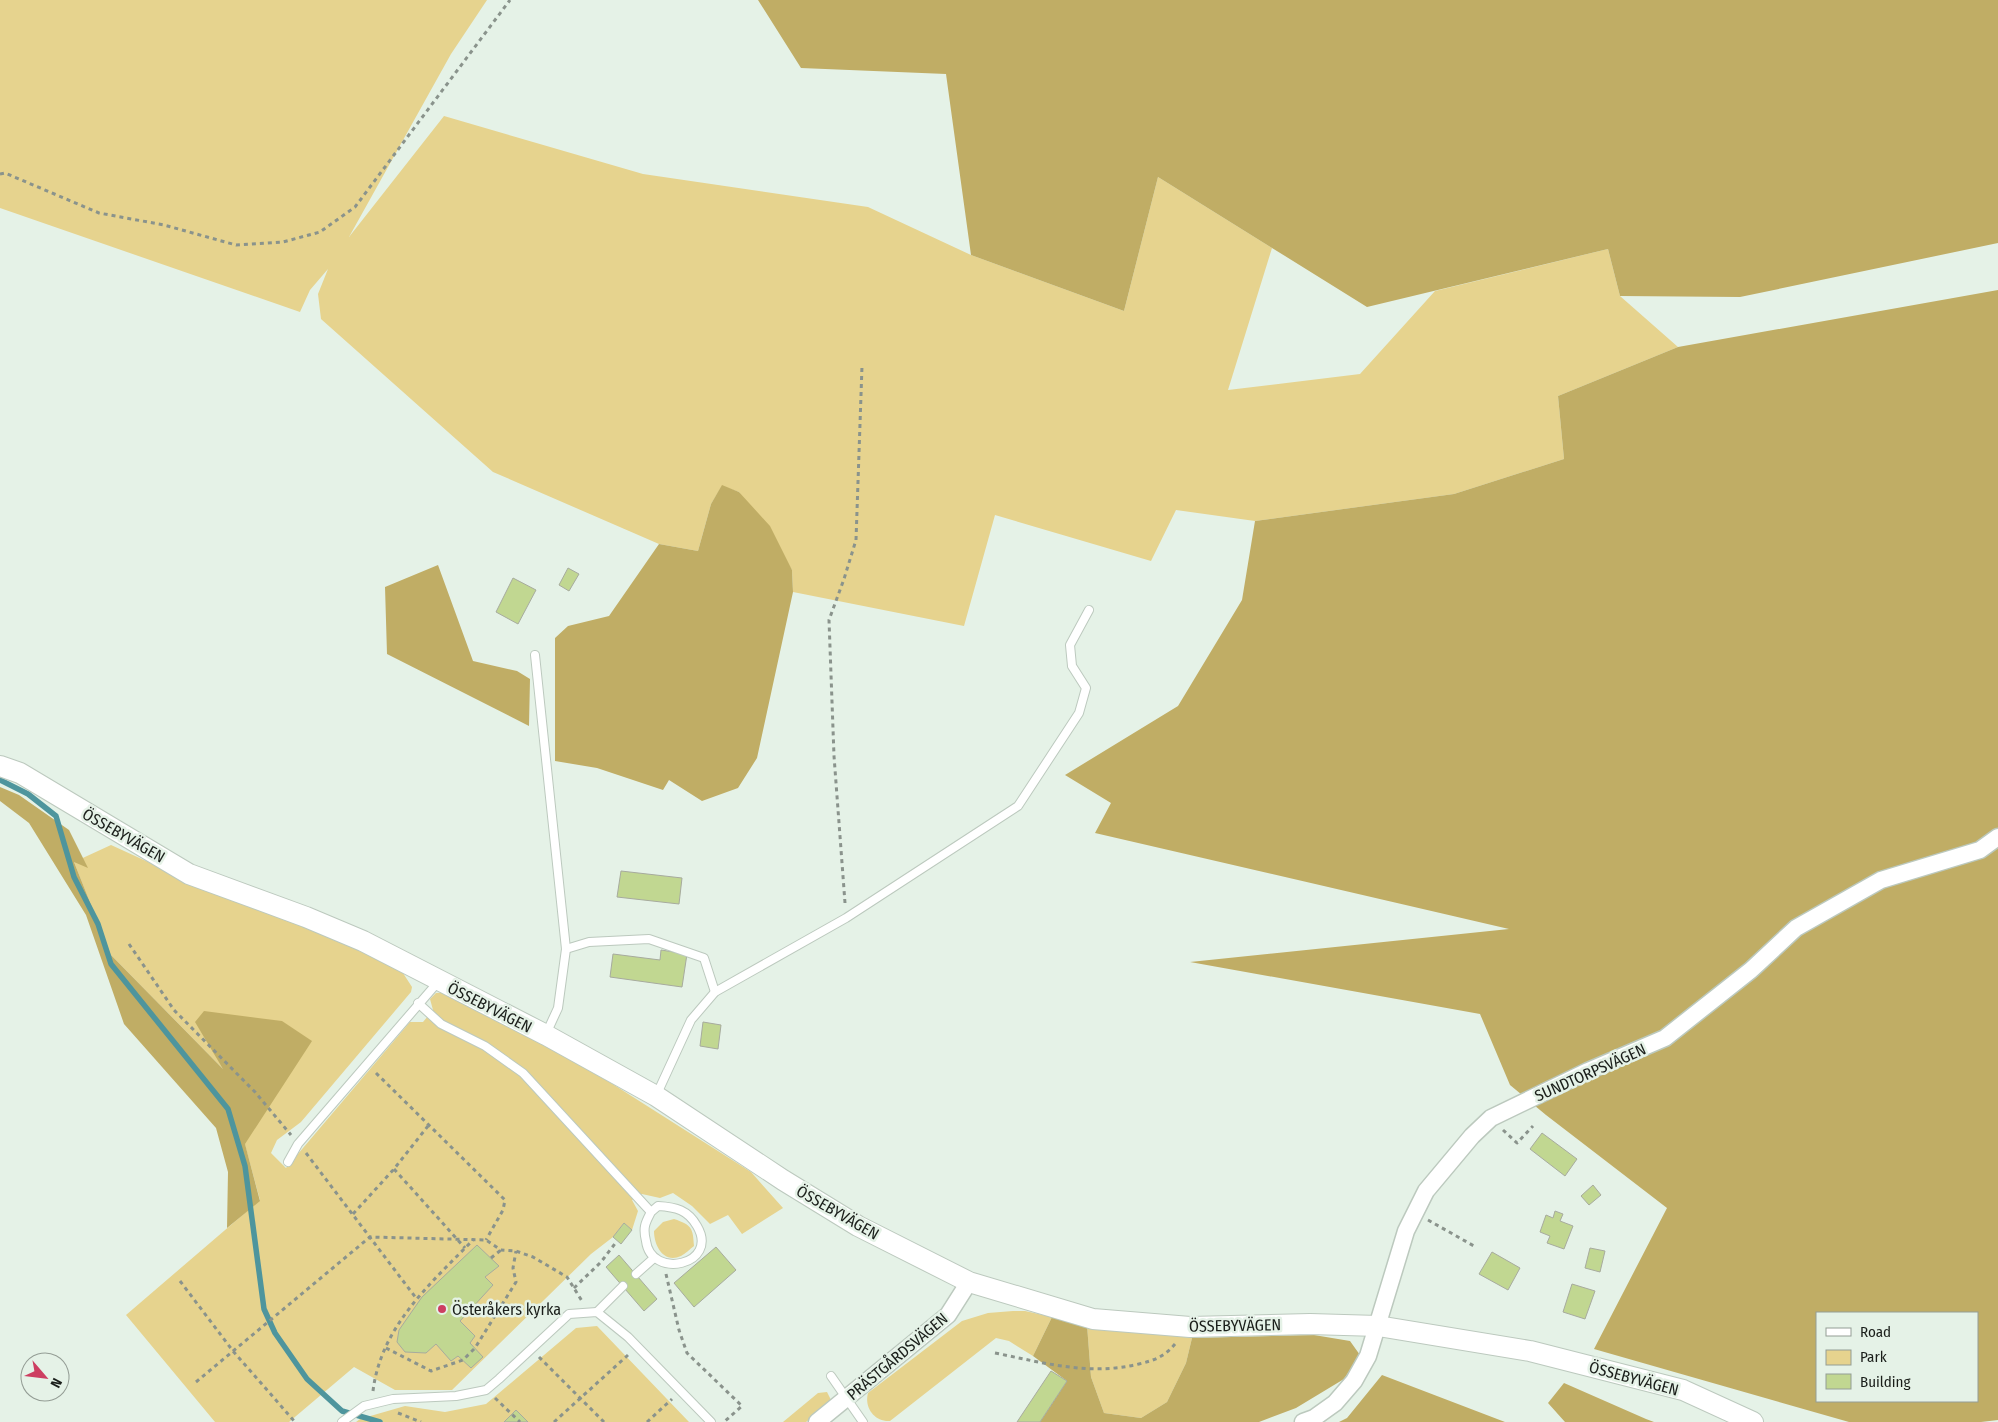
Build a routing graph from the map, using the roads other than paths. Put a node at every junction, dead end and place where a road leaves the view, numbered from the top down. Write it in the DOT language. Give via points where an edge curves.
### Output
graph roads {
  1 [pos="1089,610"];
  2 [pos="535,655"];
  3 [pos="0,766"];
  4 [pos="1998,837"];
  5 [pos="566,949"];
  6 [pos="439,981"];
  7 [pos="715,992"];
  8 [pos="418,1003"];
  9 [pos="546,1035"];
  10 [pos="656,1096"];
  11 [pos="288,1162"];
  12 [pos="651,1212"];
  13 [pos="654,1258"];
  14 [pos="636,1274"];
  15 [pos="970,1282"];
  16 [pos="623,1286"];
  17 [pos="593,1312"];
  18 [pos="1378,1326"];
  19 [pos="831,1376"];
  20 [pos="846,1398"];
  21 [pos="342,1422"];
  22 [pos="711,1422"];
  23 [pos="817,1422"];
  24 [pos="863,1422"];
  25 [pos="1303,1422"];
  26 [pos="1753,1422"];
  1 -- 7 [label="lane" via="1070,645 1072,666 1086,688 1078,713 1018,806 846,918"];
  2 -- 5 [label="lane"];
  3 -- 6 [label="street, ÖSSEBYVÄGEN" via="20,773 189,874 363,941"];
  4 -- 18 [label="street, SUNDTORPSVÄGEN" via="1980,850 1880,880 1796,928 1751,970 1665,1038 1491,1118 1426,1191 1406,1231"];
  5 -- 7 [label="lane" via="589,942 649,939 704,958"];
  5 -- 9 [label="lane" via="558,1008"];
  6 -- 8 [label="lane"];
  6 -- 9 [label="street, ÖSSEBYVÄGEN"];
  7 -- 10 [label="lane" via="691,1020"];
  8 -- 11 [label="lane" via="298,1144"];
  8 -- 12 [label="lane" via="441,1024 485,1046 524,1072"];
  9 -- 10 [label="street, ÖSSEBYVÄGEN"];
  10 -- 15 [label="street, ÖSSEBYVÄGEN" via="858,1226"];
  12 -- 13 [label="lane" via="644,1228 647,1246"];
  12 -- 13 [label="lane" via="658,1206 673,1206 692,1216 702,1234 703,1245 695,1258 680,1263 664,1264"];
  13 -- 14 [label="lane"];
  15 -- 18 [label="street, ÖSSEBYVÄGEN" via="1093,1319 1190,1327"];
  15 -- 20 [label="street, PRÄSTGÅRDSVÄGEN" via="948,1315"];
  16 -- 17 [label="lane"];
  17 -- 21 [label="lane" via="569,1314 486,1390 456,1396 393,1399 364,1406"];
  17 -- 22 [label="lane" via="638,1346"];
  18 -- 25 [label="street, SUNDTORPSVÄGEN" via="1368,1356 1354,1381 1335,1403"];
  18 -- 26 [label="street, ÖSSEBYVÄGEN" via="1540,1353 1683,1390"];
  19 -- 20 [label="lane"];
  20 -- 23 [label="street, PRÄSTGÅRDSVÄGEN"];
  20 -- 24 [label="lane"];
}
